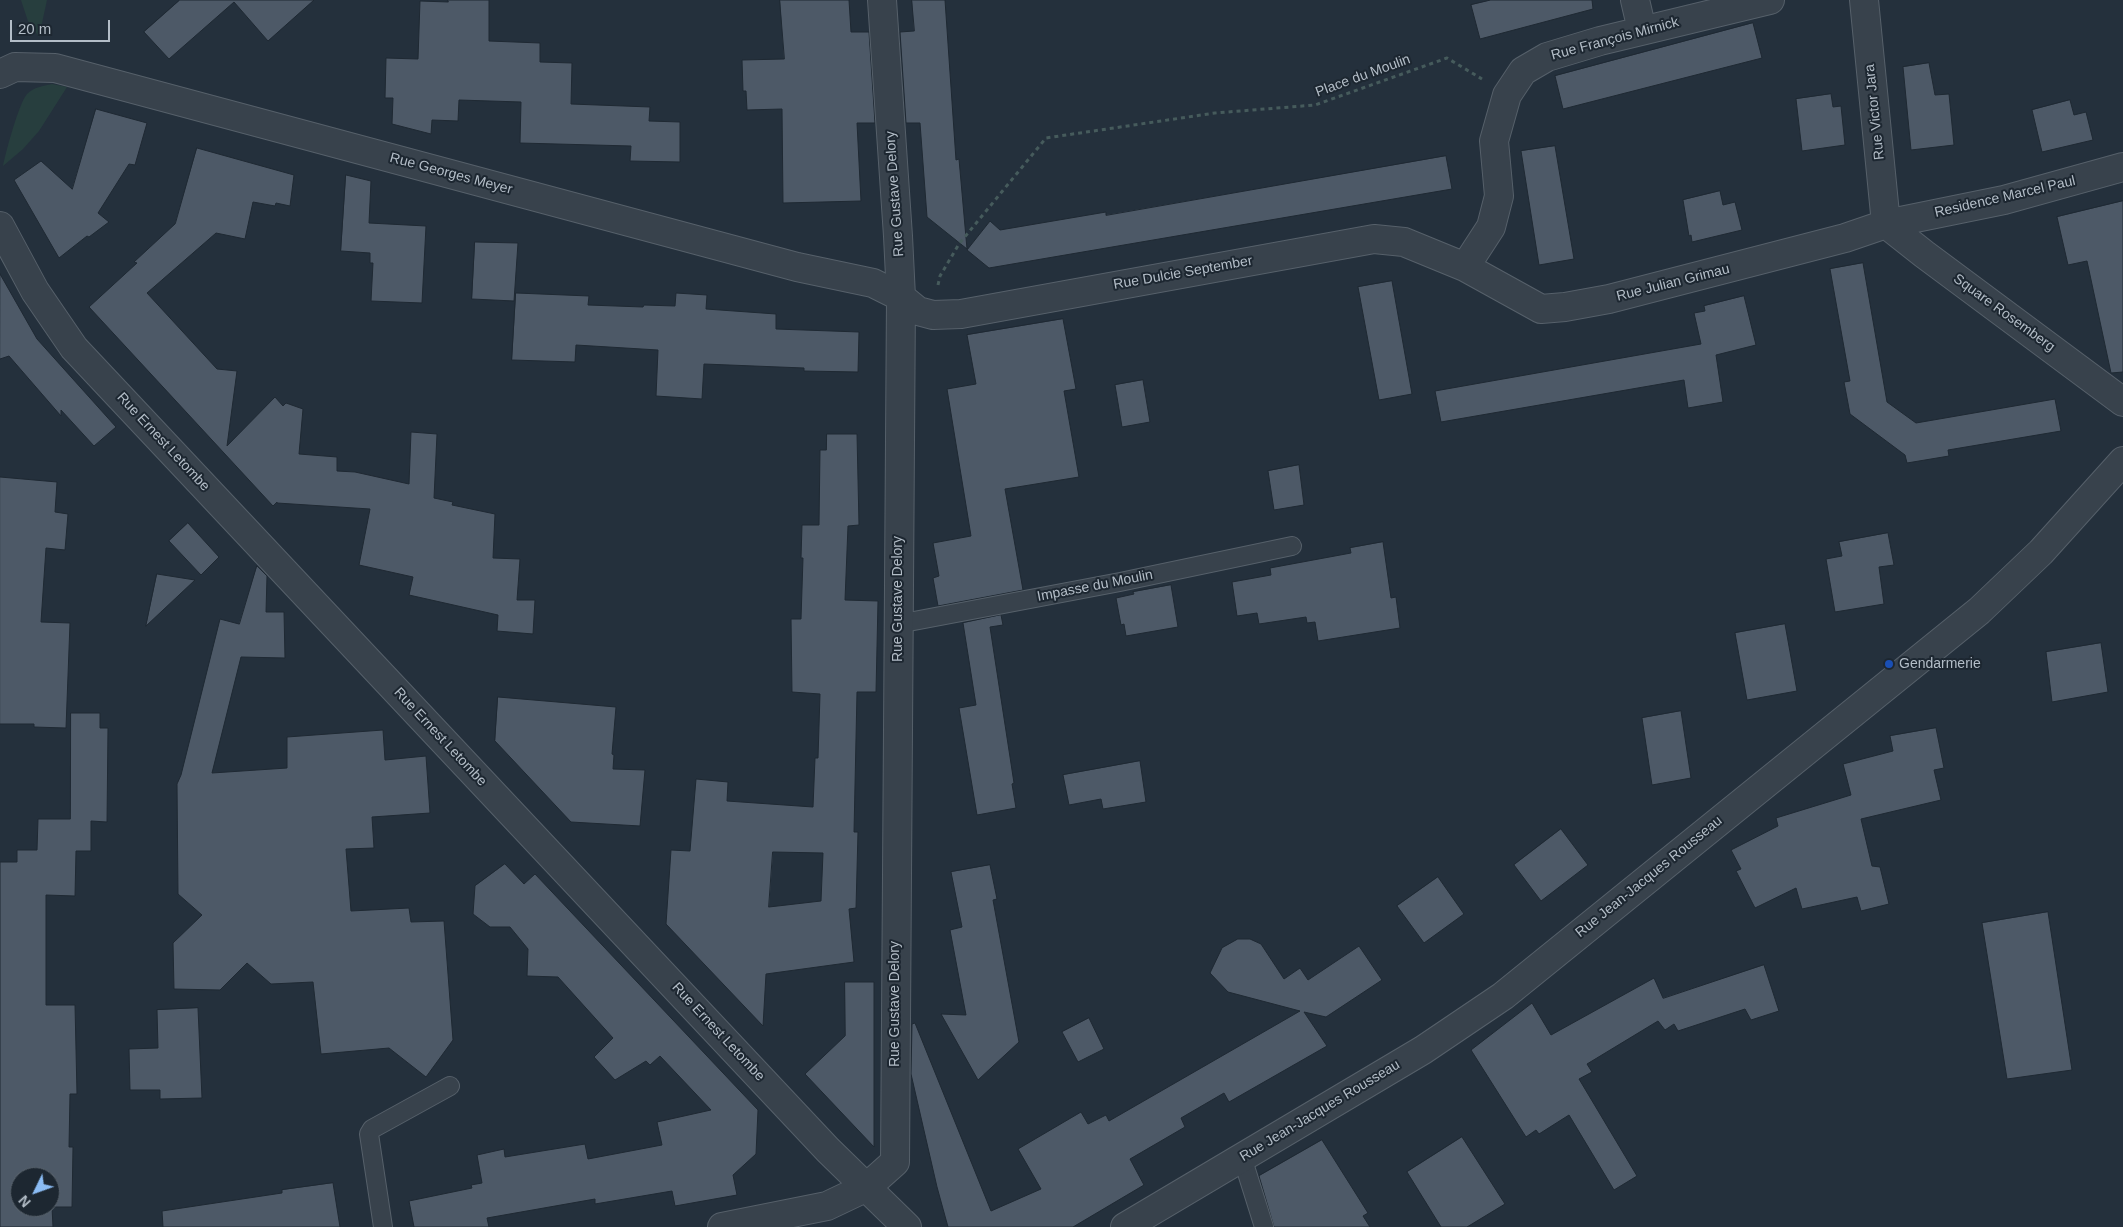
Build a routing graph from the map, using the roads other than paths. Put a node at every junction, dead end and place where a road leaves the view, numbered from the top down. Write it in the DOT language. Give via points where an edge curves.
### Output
graph roads {
  1 [pos="882,0"];
  2 [pos="1635,0"];
  3 [pos="1770,0"];
  4 [pos="1864,0"];
  5 [pos="1642,30"];
  6 [pos="0,74"];
  7 [pos="2123,167"];
  8 [pos="1886,224"];
  9 [pos="0,226"];
  10 [pos="1465,268"];
  11 [pos="901,297"];
  12 [pos="2123,402"];
  13 [pos="2123,461"];
  14 [pos="1292,546"];
  15 [pos="898,624"];
  16 [pos="450,1086"];
  17 [pos="1242,1157"];
  18 [pos="867,1187"];
  19 [pos="382,1227"];
  20 [pos="722,1227"];
  21 [pos="907,1227"];
  22 [pos="1125,1227"];
  23 [pos="1264,1227"];
  1 -- 11 [label="street, Rue Gustave Delory"];
  2 -- 5 [label="street"];
  3 -- 5 [label="street, Rue François Mirnick"];
  4 -- 8 [label="street, Rue Victor Jara"];
  5 -- 10 [label="street, Rue François Mirnick" via="1547,57 1523,71 1507,95 1494,141 1499,196 1491,227"];
  6 -- 11 [label="street, Rue Georges Meyer" via="15,67 55,68 797,267 873,283"];
  7 -- 8 [label="street, Residence Marcel Paul" via="2004,200"];
  8 -- 10 [label="street, Rue Julian Grimau" via="1845,238 1609,299 1565,307 1540,309"];
  8 -- 12 [label="street, Square Rosemberg"];
  9 -- 18 [label="street, Rue Ernest Letombe" via="35,291 74,348 828,1150"];
  10 -- 11 [label="street, Rue Dulcie September" via="1404,242 1374,239 960,314 933,315 918,311"];
  11 -- 15 [label="street, Rue Gustave Delory"];
  13 -- 17 [label="street, Rue Jean-Jacques Rousseau" via="2041,552 1978,611 1503,996 1423,1050"];
  14 -- 15 [label="lane, Impasse du Moulin"];
  15 -- 18 [label="street, Rue Gustave Delory" via="895,1162"];
  16 -- 19 [label="lane" via="372,1129 369,1134"];
  17 -- 22 [label="street, Rue Jean-Jacques Rousseau"];
  17 -- 23 [label="lane"];
  18 -- 20 [label="street, Rue Gustave Delory" via="828,1206"];
  18 -- 21 [label="street, Rue Ernest Letombe"];
}
